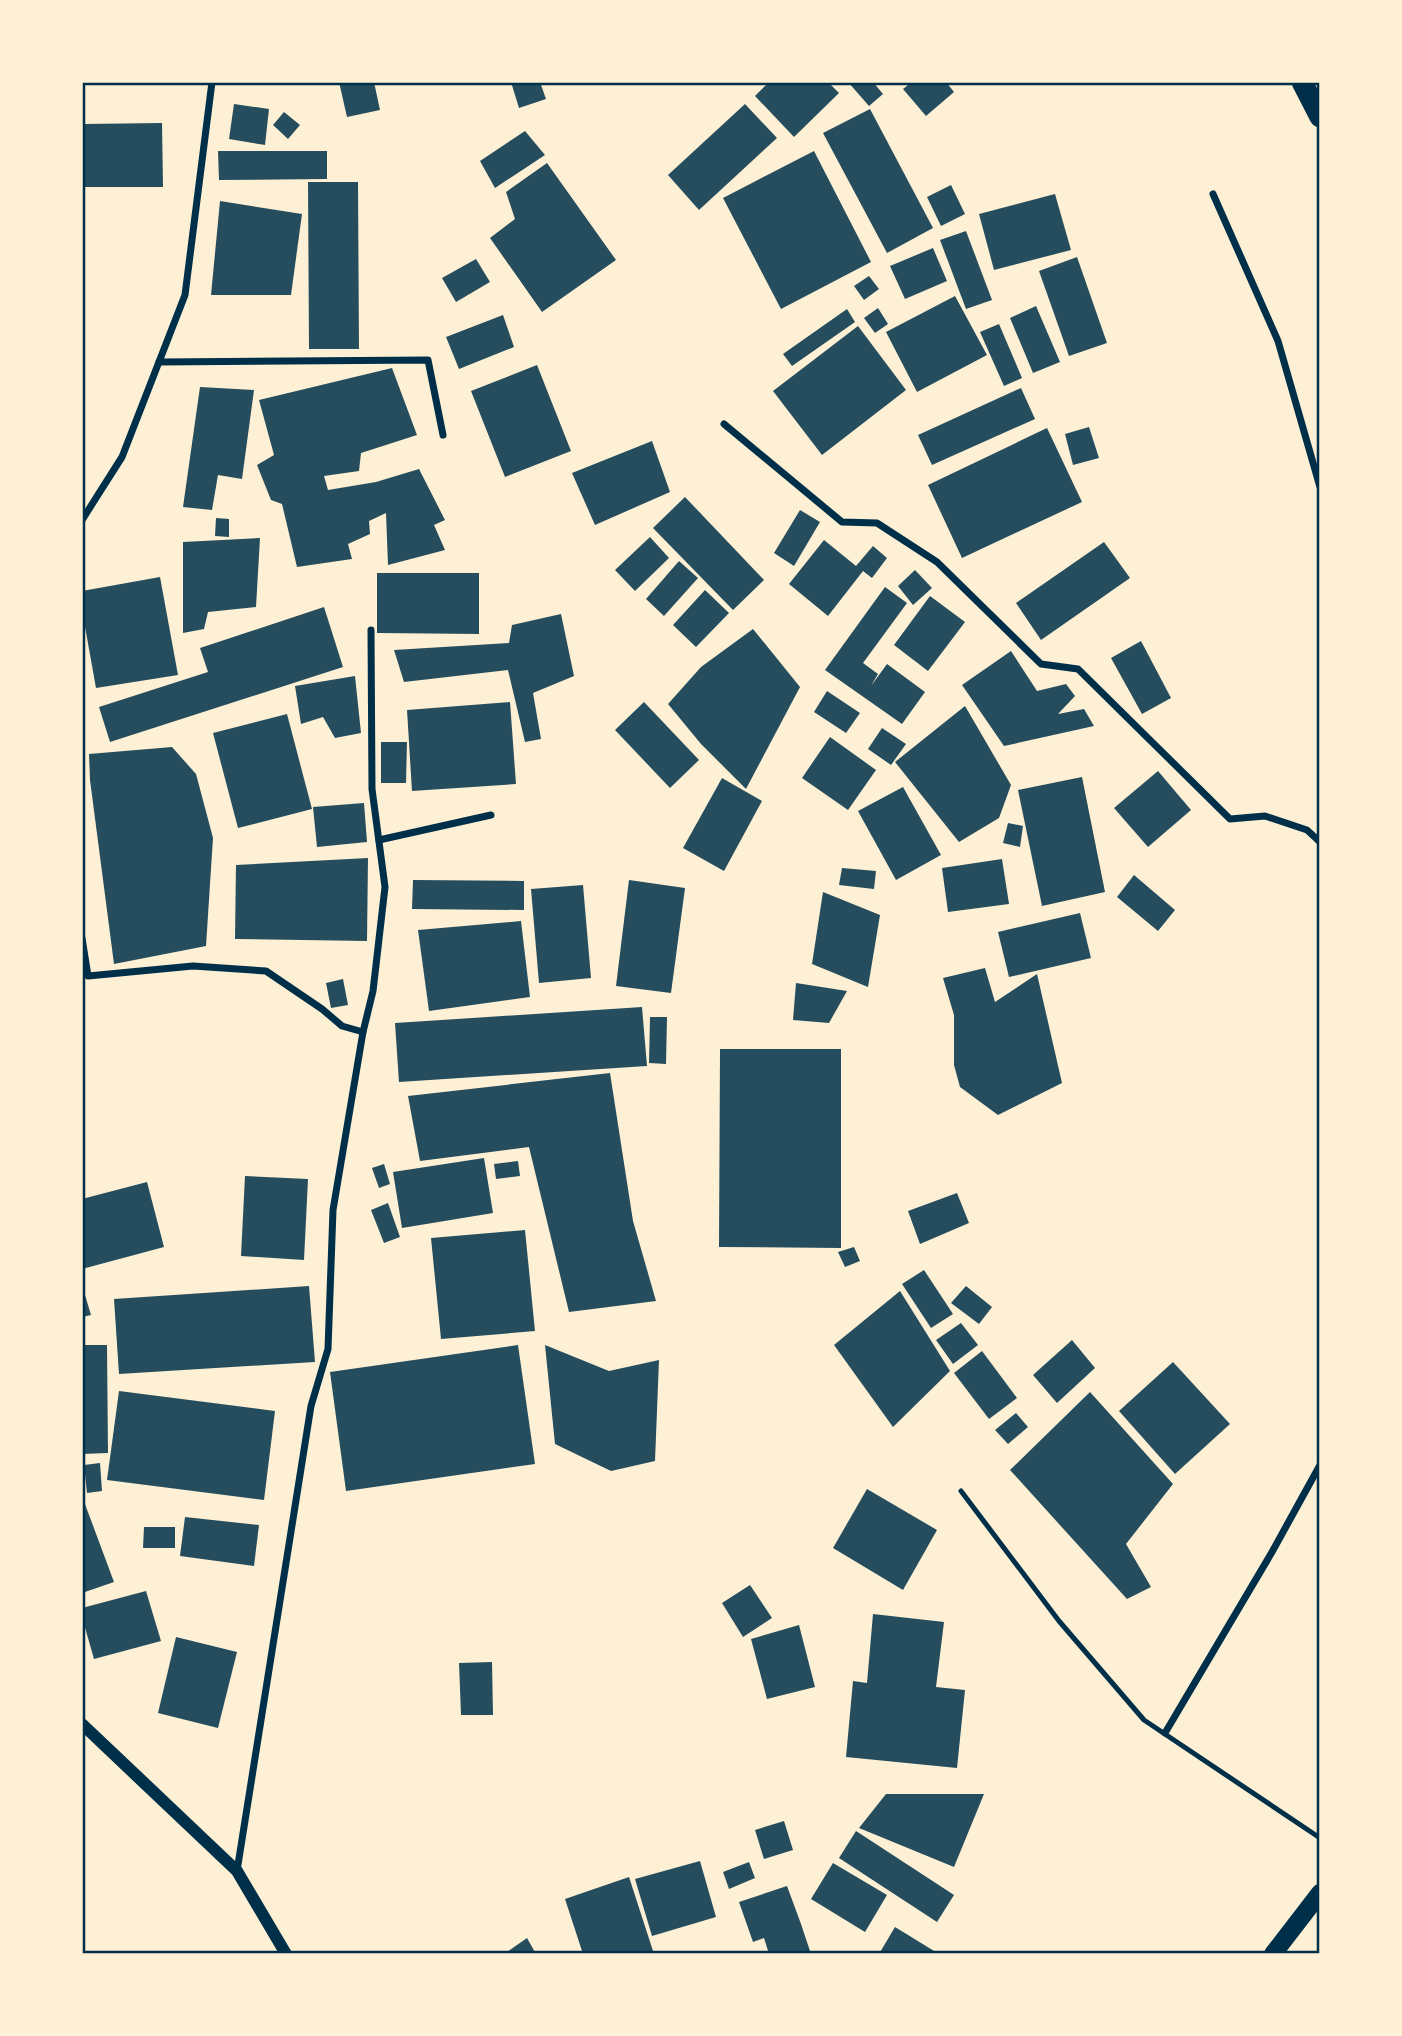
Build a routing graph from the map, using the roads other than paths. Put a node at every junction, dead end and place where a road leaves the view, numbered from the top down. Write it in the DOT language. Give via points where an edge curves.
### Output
graph roads {
  1 [pos="212,82"];
  2 [pos="1302,82"];
  3 [pos="1320,117"];
  4 [pos="1213,194"];
  5 [pos="159,362"];
  6 [pos="724,424"];
  7 [pos="443,435"];
  8 [pos="1320,487"];
  9 [pos="82,520"];
  10 [pos="371,630"];
  11 [pos="491,815"];
  12 [pos="379,840"];
  13 [pos="1320,842"];
  14 [pos="82,939"];
  15 [pos="362,1032"];
  16 [pos="1320,1465"];
  17 [pos="961,1491"];
  18 [pos="82,1724"];
  19 [pos="1165,1733"];
  20 [pos="1320,1838"];
  21 [pos="237,1871"];
  22 [pos="1320,1893"];
  23 [pos="286,1954"];
  24 [pos="1273,1954"];
  1 -- 5 [label="street" via="185,295"];
  2 -- 3 [label="highway"];
  4 -- 8 [label="street" via="1278,341"];
  5 -- 7 [label="street" via="428,360"];
  5 -- 9 [label="street" via="122,457"];
  6 -- 13 [label="street" via="842,522 877,523 937,562 1041,664 1077,669 1230,819 1265,816 1307,830"];
  10 -- 12 [label="street" via="372,789"];
  11 -- 12 [label="street"];
  12 -- 15 [label="street" via="385,887 373,991"];
  14 -- 15 [label="street" via="88,976 193,966 266,971 342,1026"];
  15 -- 21 [label="street" via="333,1210 328,1349 311,1406"];
  16 -- 19 [label="street"];
  17 -- 19 [label="lane" via="1059,1621 1144,1720"];
  18 -- 21 [label="street"];
  19 -- 20 [label="lane"];
  21 -- 23 [label="street"];
  22 -- 24 [label="main road"];
}
